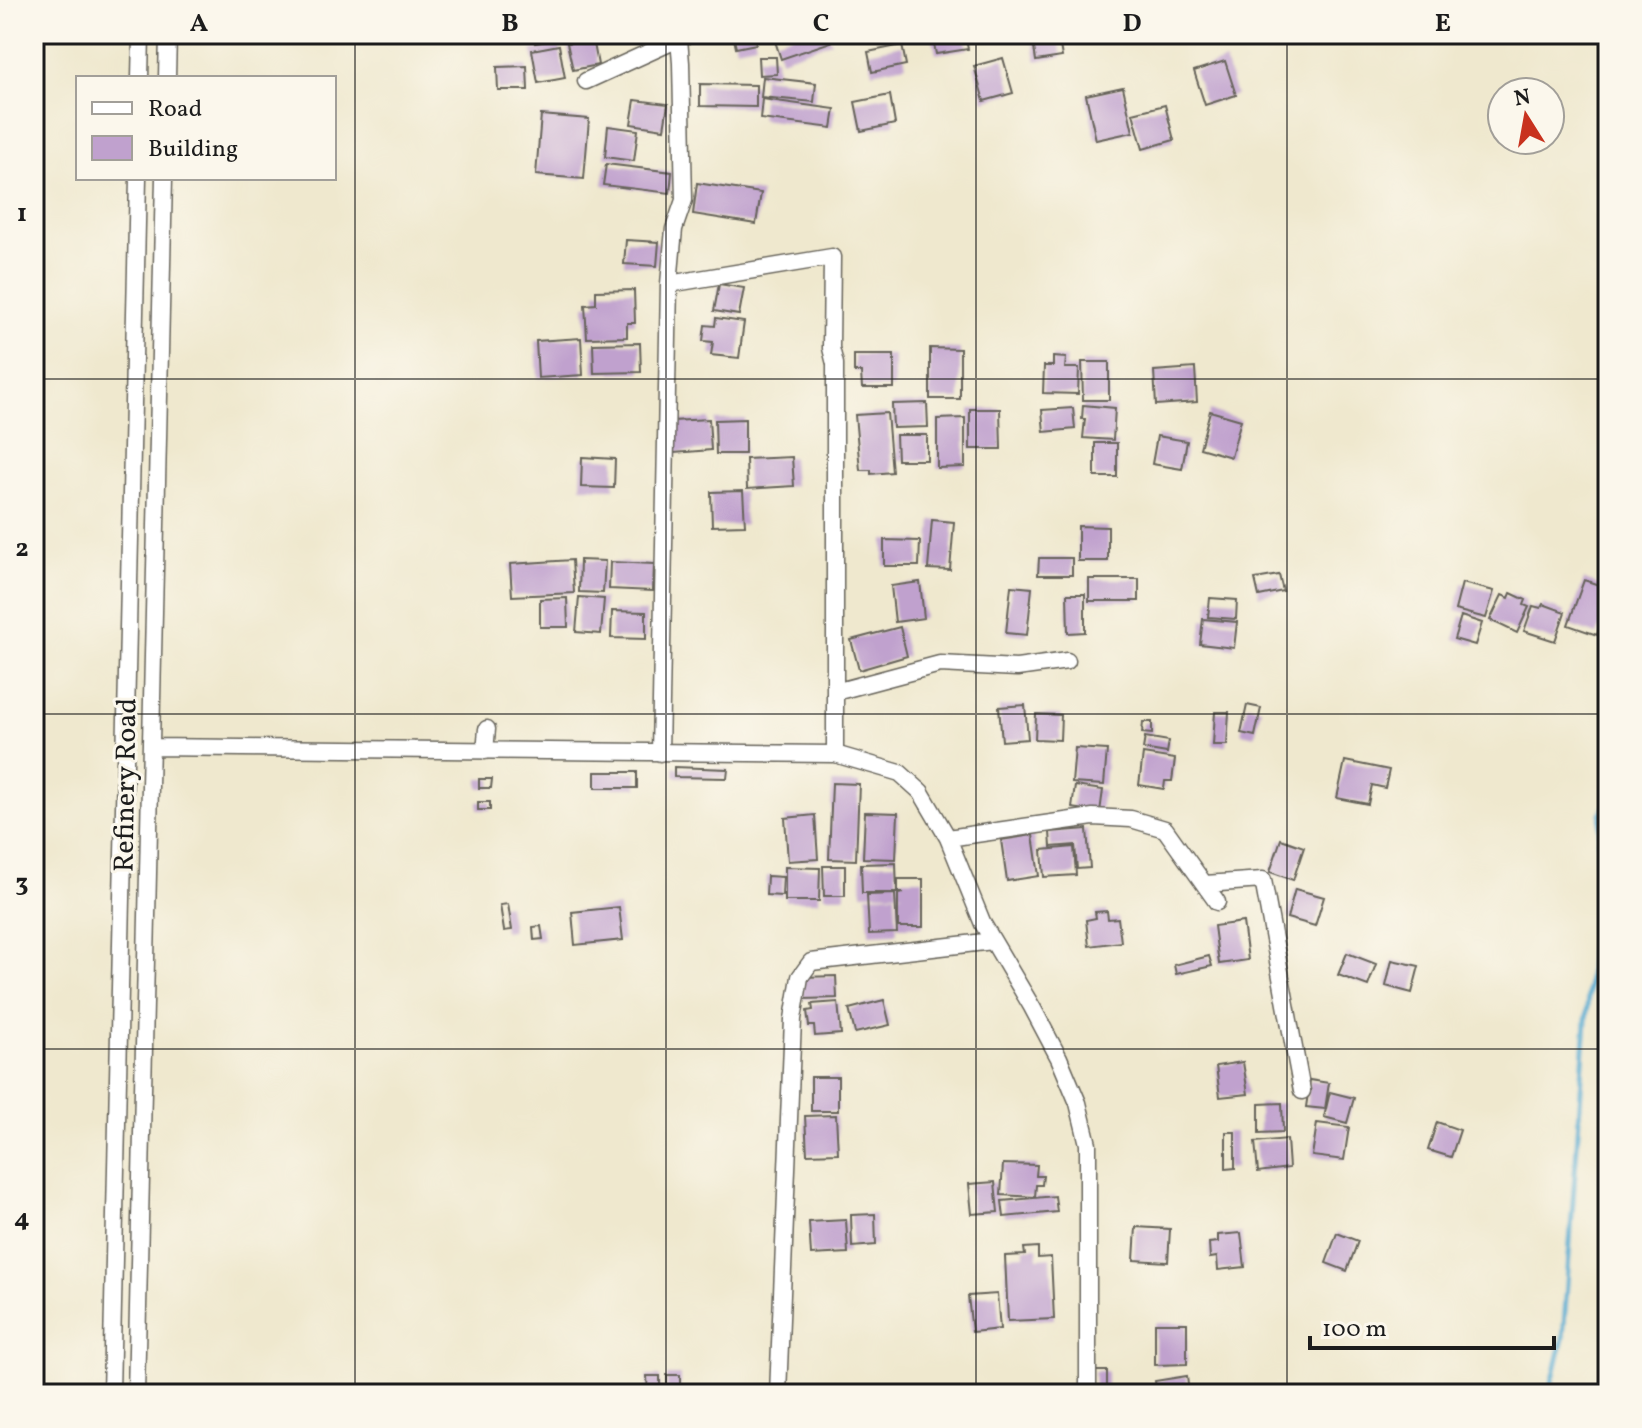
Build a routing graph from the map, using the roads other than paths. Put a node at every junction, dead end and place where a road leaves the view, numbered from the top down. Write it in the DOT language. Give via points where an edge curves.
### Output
graph roads {
  1 [pos="141,34"];
  2 [pos="168,34"];
  3 [pos="681,36"];
  4 [pos="140,76"];
  5 [pos="167,76"];
  6 [pos="586,81"];
  7 [pos="138,180"];
  8 [pos="164,180"];
  9 [pos="669,284"];
  10 [pos="1067,661"];
  11 [pos="835,692"];
  12 [pos="487,729"];
  13 [pos="151,747"];
  14 [pos="485,751"];
  15 [pos="660,753"];
  16 [pos="835,754"];
  17 [pos="948,838"];
  18 [pos="1205,884"];
  19 [pos="1217,902"];
  20 [pos="993,941"];
  21 [pos="1302,1091"];
  22 [pos="111,1394"];
  23 [pos="136,1394"];
  24 [pos="778,1394"];
  25 [pos="1088,1394"];
  1 -- 4 [label="street"];
  2 -- 5 [label="street"];
  3 -- 6 [label="street"];
  3 -- 9 [label="street" via="684,200 674,229"];
  7 -- 22 [label="street, Refinery Road"];
  8 -- 13 [label="street, Refinery Road"];
  9 -- 11 [label="street" via="832,257"];
  9 -- 15 [label="street"];
  10 -- 11 [label="street" via="1017,668 940,664"];
  11 -- 16 [label="street"];
  12 -- 14 [label="street"];
  13 -- 14 [label="street"];
  13 -- 23 [label="street, Refinery Road"];
  14 -- 15 [label="street"];
  15 -- 16 [label="street"];
  16 -- 17 [label="street" via="900,773 921,792"];
  17 -- 18 [label="street" via="1093,817 1131,819 1165,829"];
  17 -- 20 [label="street"];
  18 -- 19 [label="street"];
  18 -- 21 [label="street" via="1263,880"];
  20 -- 24 [label="street" via="811,962 800,977 793,1019"];
  20 -- 25 [label="street" via="1059,1058 1088,1144"];
}
